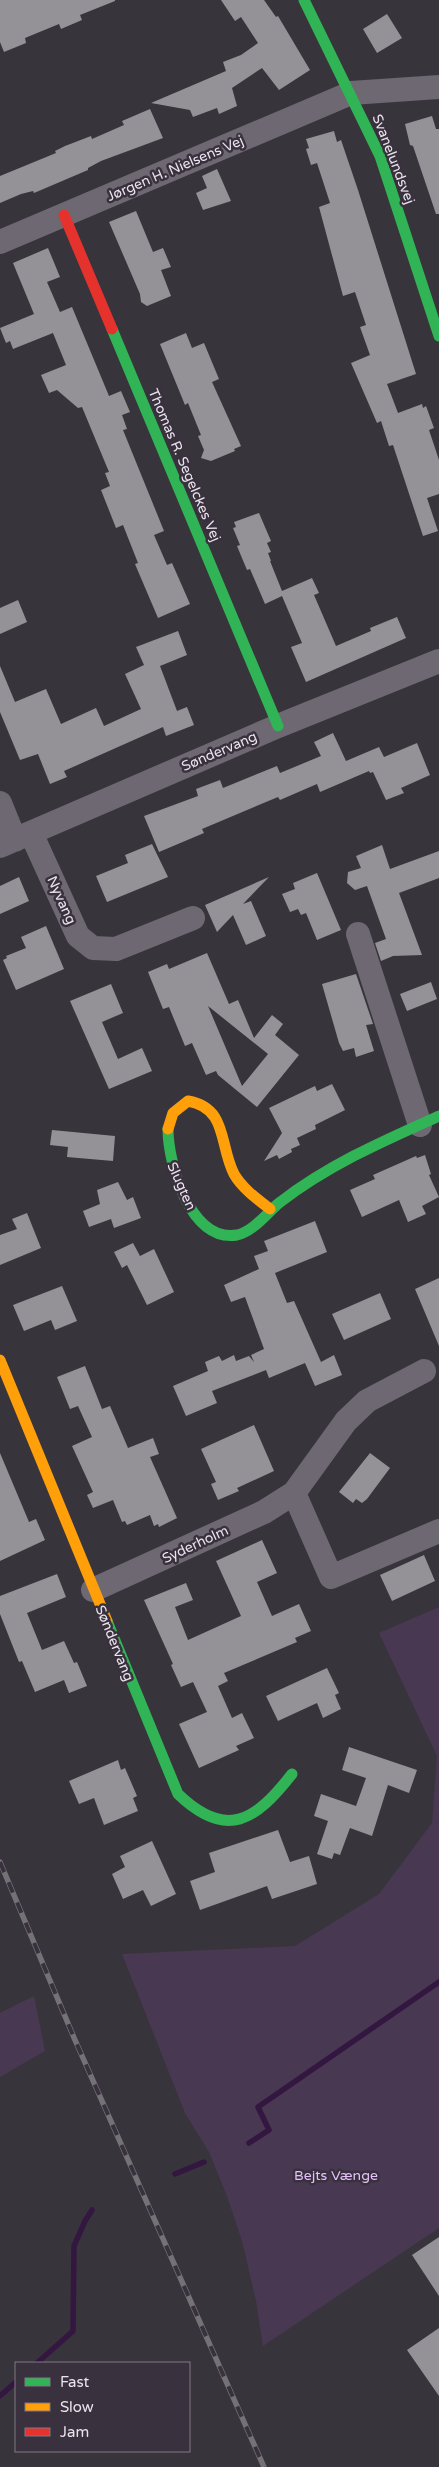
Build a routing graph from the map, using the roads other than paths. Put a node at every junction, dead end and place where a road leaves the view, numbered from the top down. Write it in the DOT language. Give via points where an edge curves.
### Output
graph roads {
  1 [pos="304,0"];
  2 [pos="439,87"];
  3 [pos="351,92"];
  4 [pos="64,215"];
  5 [pos="0,242"];
  6 [pos="439,336"];
  7 [pos="439,661"];
  8 [pos="278,726"];
  9 [pos="0,803"];
  10 [pos="15,840"];
  11 [pos="192,918"];
  12 [pos="358,934"];
  13 [pos="429,1121"];
  14 [pos="270,1209"];
  15 [pos="0,1360"];
  16 [pos="424,1371"];
  17 [pos="294,1493"];
  18 [pos="439,1531"];
  19 [pos="93,1590"];
  20 [pos="292,1774"];
  1 -- 3 [label="street, Svanelundsvej"];
  2 -- 3 [label="street, Jørgen H. Nielsens Vej"];
  3 -- 4 [label="street, Jørgen H. Nielsens Vej"];
  3 -- 6 [label="street, Svanelundsvej" via="380,156"];
  4 -- 5 [label="street, Jørgen H. Nielsens Vej"];
  4 -- 8 [label="street, Thomas R. Segelckes Vej"];
  7 -- 8 [label="street, Søndervang"];
  8 -- 10 [label="street, Søndervang"];
  9 -- 10 [label="street, Nyvang"];
  10 -- 11 [label="street, Nyvang" via="78,936 94,948 116,949"];
  12 -- 13 [label="street, Slugten"];
  13 -- 14 [label="street, Slugten" via="311,1178"];
  14 -- 14 [label="street, Slugten" via="248,1229 236,1235 217,1232 196,1217 169,1158 173,1113 188,1101 200,1101 208,1106 216,1117 234,1173 243,1187"];
  15 -- 19 [label="street, Søndervang"];
  16 -- 17 [label="street, Syderholm" via="367,1401 346,1421"];
  17 -- 18 [label="street" via="331,1577"];
  17 -- 19 [label="street, Syderholm" via="264,1512"];
  19 -- 20 [label="street, Søndervang" via="178,1794 192,1809 210,1818 230,1820 250,1815 267,1804"];
}
